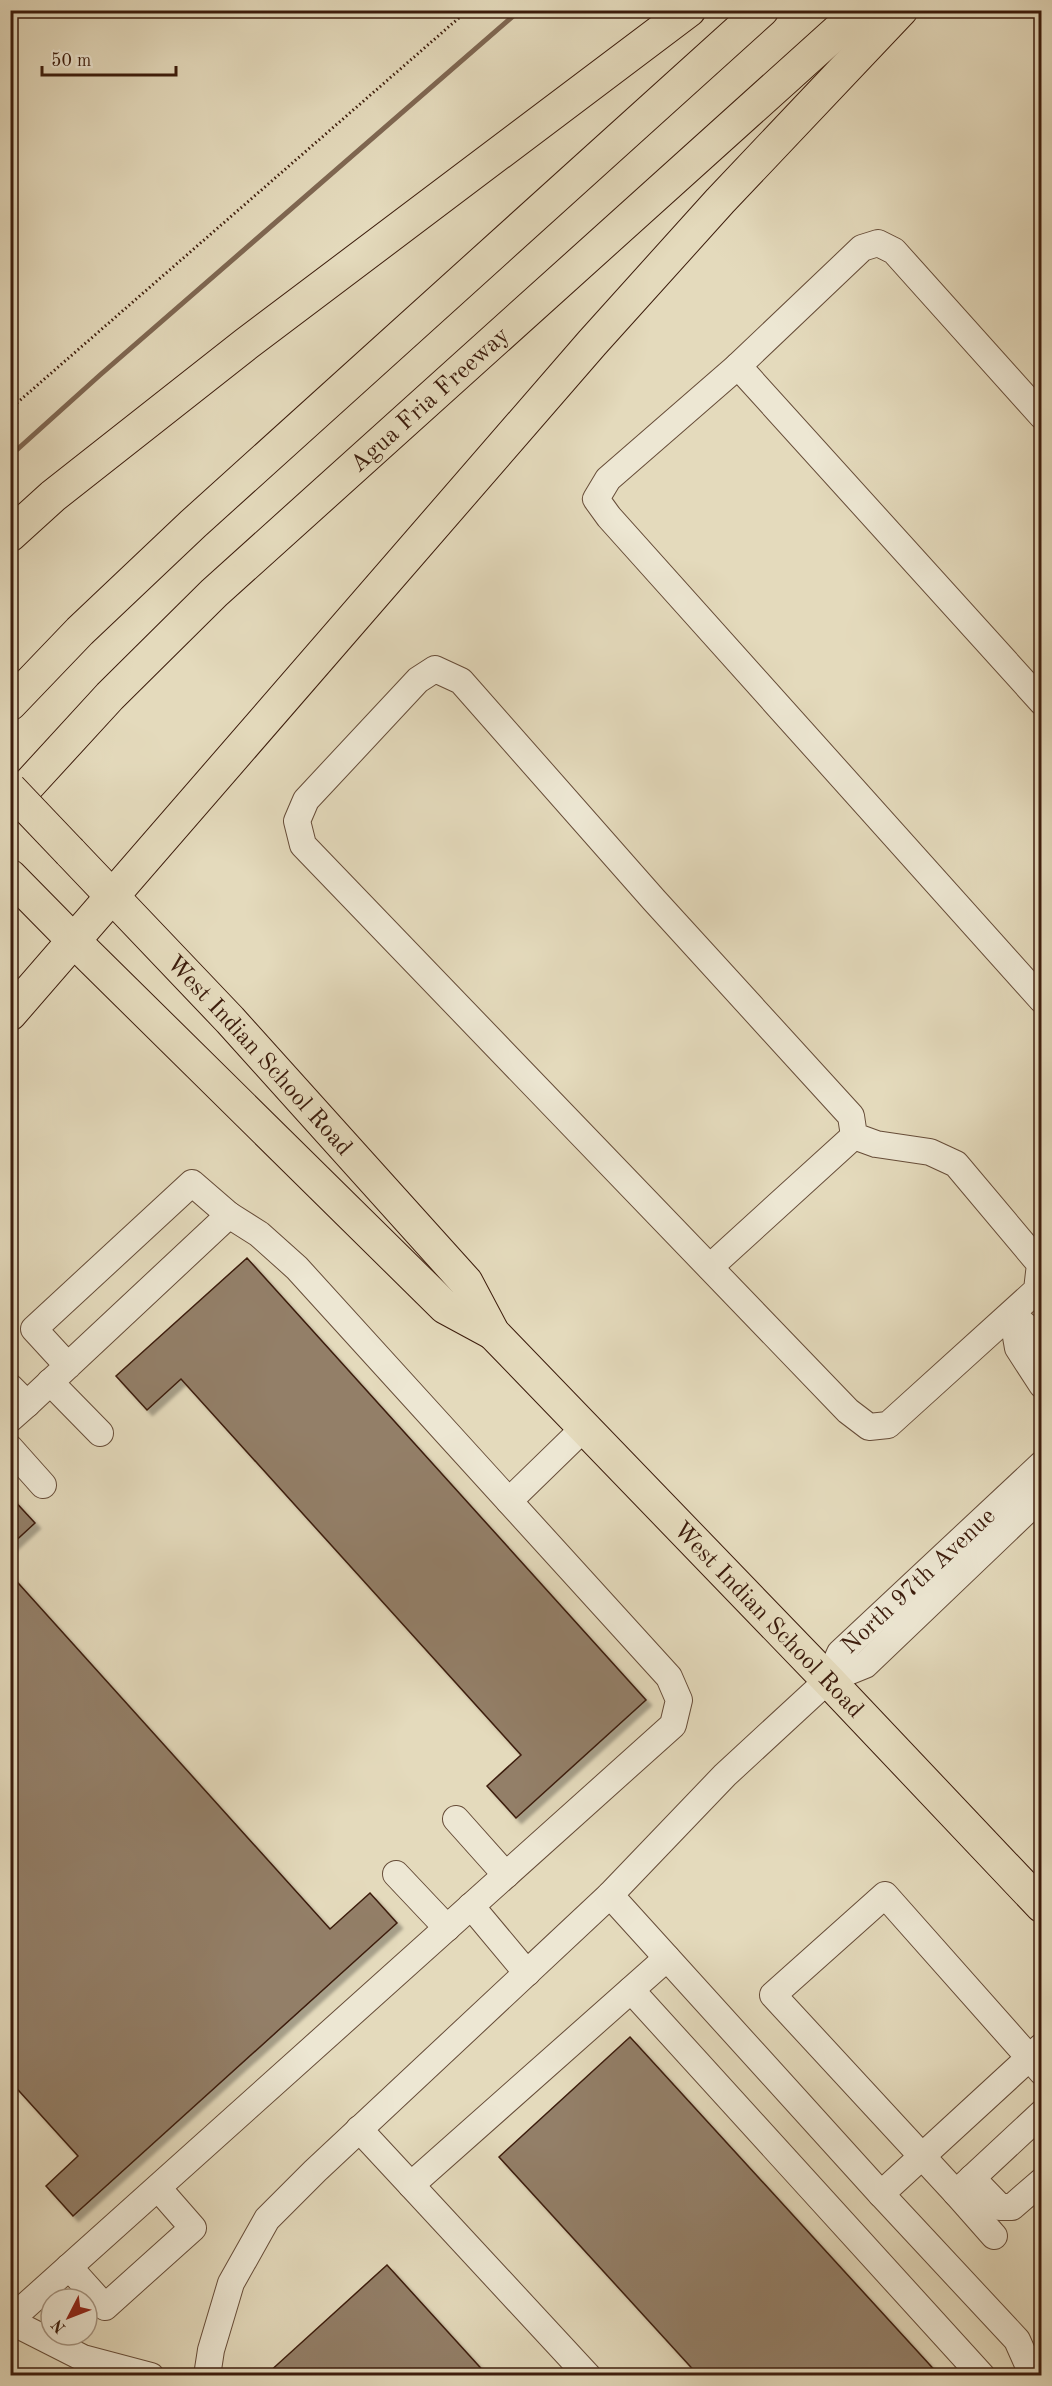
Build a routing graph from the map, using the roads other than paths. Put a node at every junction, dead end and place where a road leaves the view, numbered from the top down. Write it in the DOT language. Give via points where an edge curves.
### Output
graph roads {
  1 [pos="688,10"];
  2 [pos="762,10"];
  3 [pos="861,10"];
  4 [pos="900,10"];
  5 [pos="738,366"];
  6 [pos="1041,416"];
  7 [pos="10,535"];
  8 [pos="1041,702"];
  9 [pos="10,704"];
  10 [pos="10,789"];
  11 [pos="10,805"];
  12 [pos="10,876"];
  13 [pos="111,896"];
  14 [pos="73,940"];
  15 [pos="1041,1000"];
  16 [pos="10,1014"];
  17 [pos="854,1136"];
  18 [pos="230,1215"];
  19 [pos="710,1268"];
  20 [pos="1012,1314"];
  21 [pos="493,1334"];
  22 [pos="1041,1341"];
  23 [pos="59,1374"];
  24 [pos="1041,1385"];
  25 [pos="16,1403"];
  26 [pos="584,1428"];
  27 [pos="100,1433"];
  28 [pos="10,1448"];
  29 [pos="1041,1464"];
  30 [pos="43,1485"];
  31 [pos="1041,1496"];
  32 [pos="509,1501"];
  33 [pos="828,1680"];
  34 [pos="456,1819"];
  35 [pos="396,1874"];
  36 [pos="506,1875"];
  37 [pos="610,1895"];
  38 [pos="471,1906"];
  39 [pos="1041,1906"];
  40 [pos="447,1928"];
  41 [pos="667,1958"];
  42 [pos="527,1972"];
  43 [pos="631,1990"];
  44 [pos="1037,2058"];
  45 [pos="1041,2113"];
  46 [pos="359,2130"];
  47 [pos="923,2156"];
  48 [pos="1041,2181"];
  49 [pos="964,2185"];
  50 [pos="411,2186"];
  51 [pos="158,2188"];
  52 [pos="881,2194"];
  53 [pos="994,2236"];
  54 [pos="69,2267"];
  55 [pos="10,2320"];
  56 [pos="151,2376"];
  57 [pos="207,2376"];
  58 [pos="588,2376"];
  59 [pos="982,2376"];
  60 [pos="1033,2376"];
  1 -- 7 [label="main road" via="246,344 53,496"];
  2 -- 9 [label="main road" via="193,524"];
  3 -- 11 [label="main road, Agua Fria Freeway" via="214,593 110,696"];
  4 -- 13 [label="main road" via="658,269"];
  5 -- 6 [label="street" via="862,248 878,243 894,251"];
  5 -- 8 [label="street"];
  5 -- 15 [label="street" via="608,479 596,499"];
  10 -- 13 [label="main road, West Indian School Road, bridge"];
  12 -- 14 [label="main road, West Indian School Road"];
  13 -- 14 [label="main road"];
  13 -- 21 [label="main road, West Indian School Road" via="230,1020 466,1282"];
  14 -- 16 [label="main road"];
  14 -- 21 [label="main road, West Indian School Road" via="445,1308"];
  17 -- 19 [label="street"];
  17 -- 19 [label="street" via="851,1116 461,681 435,669 418,680 306,800 297,821 303,845"];
  17 -- 20 [label="street" via="876,1144 930,1152 956,1164 1040,1264 1037,1290"];
  18 -- 23 [label="street"];
  18 -- 23 [label="street" via="192,1183 34,1329"];
  18 -- 32 [label="street" via="259,1234 297,1268"];
  19 -- 20 [label="street" via="848,1412 869,1427 888,1425"];
  20 -- 22 [label="street"];
  20 -- 24 [label="street" via="1018,1348"];
  21 -- 26 [label="main road, West Indian School Road"];
  23 -- 25 [label="street"];
  23 -- 27 [label="street"];
  26 -- 32 [label="street"];
  26 -- 33 [label="main road, West Indian School Road"];
  28 -- 30 [label="street"];
  29 -- 33 [label="street, North 97th Avenue" via="840,1653"];
  31 -- 33 [label="street, North 97th Avenue" via="865,1665"];
  32 -- 36 [label="street" via="669,1677 679,1700 673,1725"];
  33 -- 37 [label="street" via="724,1775"];
  33 -- 39 [label="main road, West Indian School Road"];
  34 -- 36 [label="street"];
  35 -- 40 [label="street"];
  36 -- 38 [label="street"];
  37 -- 41 [label="street"];
  37 -- 42 [label="street"];
  38 -- 40 [label="street"];
  38 -- 42 [label="street"];
  40 -- 51 [label="street"];
  41 -- 43 [label="street"];
  41 -- 52 [label="street"];
  42 -- 46 [label="street"];
  43 -- 50 [label="street"];
  43 -- 59 [label="street"];
  44 -- 47 [label="street"];
  44 -- 47 [label="street" via="885,1895 773,1995"];
  45 -- 49 [label="street"];
  46 -- 50 [label="street"];
  46 -- 57 [label="street" via="267,2219 231,2283"];
  47 -- 49 [label="street"];
  47 -- 52 [label="street"];
  48 -- 49 [label="street" via="1012,2207 1000,2207"];
  49 -- 53 [label="street"];
  50 -- 58 [label="street"];
  51 -- 54 [label="street"];
  51 -- 54 [label="street" via="193,2228 105,2307"];
  52 -- 60 [label="street" via="1017,2340"];
  54 -- 55 [label="street"];
  55 -- 56 [label="street" via="83,2358"];
}
